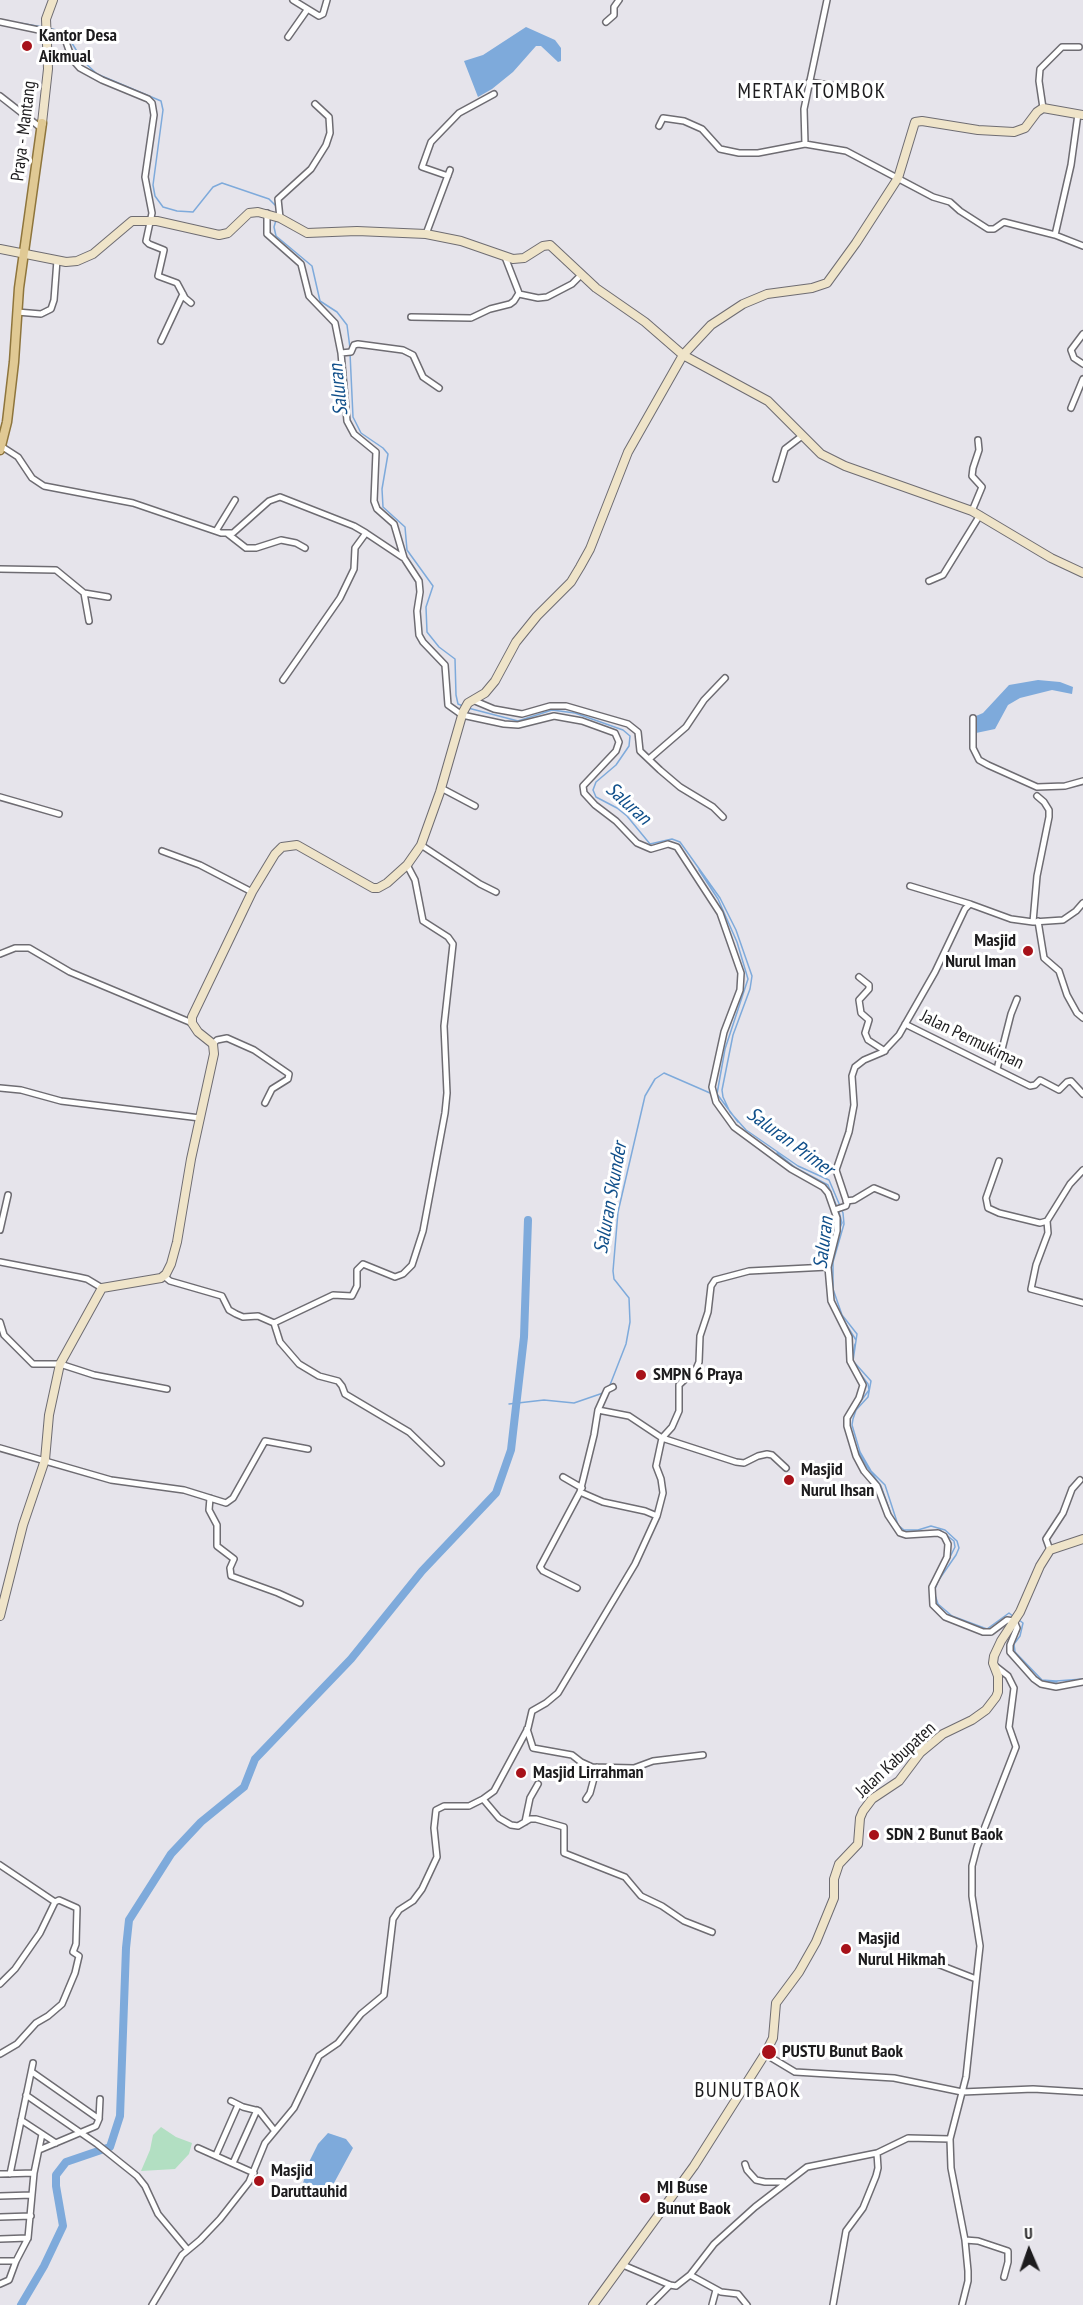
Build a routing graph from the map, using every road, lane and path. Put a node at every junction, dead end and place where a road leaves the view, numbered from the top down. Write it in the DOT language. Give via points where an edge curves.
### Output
graph roads {
  1 [pos="53,0"];
  2 [pos="292,0"];
  3 [pos="327,0"];
  4 [pos="619,0"];
  5 [pos="826,0"];
  6 [pos="307,10"];
  7 [pos="0,22"];
  8 [pos="606,22"];
  9 [pos="46,30"];
  10 [pos="288,37"];
  11 [pos="1079,47"];
  12 [pos="809,82"];
  13 [pos="868,91"];
  14 [pos="494,94"];
  15 [pos="0,96"];
  16 [pos="315,104"];
  17 [pos="1043,108"];
  18 [pos="1081,114"];
  19 [pos="42,122"];
  20 [pos="659,126"];
  21 [pos="804,144"];
  22 [pos="898,178"];
  23 [pos="274,216"];
  24 [pos="151,220"];
  25 [pos="426,234"];
  26 [pos="1055,235"];
  27 [pos="1083,246"];
  28 [pos="0,249"];
  29 [pos="25,253"];
  30 [pos="505,257"];
  31 [pos="57,260"];
  32 [pos="581,275"];
  33 [pos="183,294"];
  34 [pos="519,294"];
  35 [pos="191,303"];
  36 [pos="17,312"];
  37 [pos="411,317"];
  38 [pos="1083,334"];
  39 [pos="161,341"];
  40 [pos="346,352"];
  41 [pos="683,355"];
  42 [pos="1083,364"];
  43 [pos="1083,379"];
  44 [pos="439,387"];
  45 [pos="1071,408"];
  46 [pos="802,436"];
  47 [pos="978,440"];
  48 [pos="1,448"];
  49 [pos="776,479"];
  50 [pos="235,500"];
  51 [pos="976,513"];
  52 [pos="216,531"];
  53 [pos="366,533"];
  54 [pos="228,534"];
  55 [pos="305,548"];
  56 [pos="404,558"];
  57 [pos="0,569"];
  58 [pos="1083,573"];
  59 [pos="929,581"];
  60 [pos="84,592"];
  61 [pos="108,597"];
  62 [pos="89,621"];
  63 [pos="725,678"];
  64 [pos="283,680"];
  65 [pos="472,702"];
  66 [pos="462,713"];
  67 [pos="973,718"];
  68 [pos="649,759"];
  69 [pos="1083,781"];
  70 [pos="441,788"];
  71 [pos="1037,796"];
  72 [pos="0,797"];
  73 [pos="475,806"];
  74 [pos="59,814"];
  75 [pos="723,817"];
  76 [pos="421,845"];
  77 [pos="162,851"];
  78 [pos="407,865"];
  79 [pos="910,886"];
  80 [pos="252,892"];
  81 [pos="496,892"];
  82 [pos="1083,903"];
  83 [pos="970,904"];
  84 [pos="1035,922"];
  85 [pos="1,954"];
  86 [pos="859,977"];
  87 [pos="1017,999"];
  88 [pos="1083,1018"];
  89 [pos="192,1023"];
  90 [pos="905,1024"];
  91 [pos="213,1044"];
  92 [pos="885,1051"];
  93 [pos="998,1068"];
  94 [pos="0,1088"];
  95 [pos="1083,1094"];
  96 [pos="265,1103"];
  97 [pos="200,1118"];
  98 [pos="999,1161"];
  99 [pos="1083,1170"];
  100 [pos="8,1195"];
  101 [pos="896,1197"];
  102 [pos="846,1204"];
  103 [pos="836,1209"];
  104 [pos="1047,1221"];
  105 [pos="0,1230"];
  106 [pos="0,1262"];
  107 [pos="828,1267"];
  108 [pos="164,1276"];
  109 [pos="102,1288"];
  110 [pos="1083,1303"];
  111 [pos="0,1322"];
  112 [pos="274,1323"];
  113 [pos="60,1364"];
  114 [pos="613,1387"];
  115 [pos="167,1389"];
  116 [pos="598,1410"];
  117 [pos="662,1438"];
  118 [pos="0,1448"];
  119 [pos="308,1449"];
  120 [pos="45,1460"];
  121 [pos="441,1463"];
  122 [pos="786,1468"];
  123 [pos="563,1478"];
  124 [pos="1080,1479"];
  125 [pos="581,1490"];
  126 [pos="210,1498"];
  127 [pos="657,1516"];
  128 [pos="1083,1539"];
  129 [pos="1050,1550"];
  130 [pos="577,1588"];
  131 [pos="300,1603"];
  132 [pos="0,1616"];
  133 [pos="1014,1621"];
  134 [pos="993,1664"];
  135 [pos="1083,1682"];
  136 [pos="527,1729"];
  137 [pos="703,1755"];
  138 [pos="597,1767"];
  139 [pos="538,1784"];
  140 [pos="586,1799"];
  141 [pos="483,1800"];
  142 [pos="525,1822"];
  143 [pos="0,1865"];
  144 [pos="55,1902"];
  145 [pos="712,1932"];
  146 [pos="935,1963"];
  147 [pos="976,1979"];
  148 [pos="0,1984"];
  149 [pos="0,2054"];
  150 [pos="765,2054"];
  151 [pos="33,2063"];
  152 [pos="32,2072"];
  153 [pos="962,2092"];
  154 [pos="1083,2092"];
  155 [pos="26,2095"];
  156 [pos="100,2099"];
  157 [pos="231,2101"];
  158 [pos="238,2105"];
  159 [pos="256,2110"];
  160 [pos="99,2119"];
  161 [pos="21,2120"];
  162 [pos="274,2130"];
  163 [pos="79,2133"];
  164 [pos="42,2134"];
  165 [pos="950,2139"];
  166 [pos="56,2143"];
  167 [pos="198,2148"];
  168 [pos="39,2150"];
  169 [pos="877,2152"];
  170 [pos="216,2155"];
  171 [pos="233,2163"];
  172 [pos="745,2164"];
  173 [pos="34,2173"];
  174 [pos="254,2173"];
  175 [pos="0,2174"];
  176 [pos="10,2174"];
  177 [pos="785,2182"];
  178 [pos="32,2195"];
  179 [pos="0,2196"];
  180 [pos="31,2216"];
  181 [pos="0,2217"];
  182 [pos="28,2238"];
  183 [pos="0,2239"];
  184 [pos="965,2240"];
  185 [pos="188,2250"];
  186 [pos="0,2261"];
  187 [pos="16,2261"];
  188 [pos="623,2265"];
  189 [pos="690,2275"];
  190 [pos="1005,2277"];
  191 [pos="0,2283"];
  192 [pos="670,2286"];
  193 [pos="716,2290"];
  194 [pos="152,2305"];
  195 [pos="593,2305"];
  196 [pos="650,2305"];
  197 [pos="712,2305"];
  198 [pos="747,2305"];
  199 [pos="833,2305"];
  200 [pos="962,2305"];
  1 -- 9 [label="street, Praya - Mantang"];
  2 -- 6 [label="street"];
  3 -- 6 [label="street" via="321,16"];
  4 -- 8 [label="street" via="614,15"];
  5 -- 12 [label="street"];
  6 -- 10 [label="street"];
  7 -- 9 [label="street"];
  9 -- 19 [label="street, Praya - Mantang" via="48,69"];
  9 -- 24 [label="street" via="62,36 80,68 152,103 154,115 145,177"];
  11 -- 17 [label="street" via="1062,47 1040,69"];
  12 -- 13 [label="street"];
  12 -- 21 [label="street"];
  14 -- 25 [label="street" via="459,113 431,142 422,167 449,173"];
  15 -- 19 [label="street"];
  16 -- 23 [label="street" via="329,117 326,145 311,168 278,199"];
  17 -- 18 [label="street"];
  17 -- 22 [label="street" via="1024,128 1014,132 915,122"];
  18 -- 26 [label="street"];
  19 -- 29 [label="main road, Praya - Mantang"];
  20 -- 21 [label="street" via="663,118 684,121 702,129 720,149 739,153"];
  21 -- 22 [label="street" via="846,151"];
  22 -- 26 [label="street" via="933,197 950,201 988,229 1004,222"];
  22 -- 41 [label="street" via="827,283 767,294 743,304 711,325"];
  23 -- 24 [label="street" via="249,213 228,233 219,235"];
  23 -- 25 [label="street" via="307,233"];
  23 -- 40 [label="street" via="267,234 302,264 309,296 335,322"];
  24 -- 31 [label="street" via="126,224 84,258"];
  24 -- 33 [label="street" via="147,243 164,250 158,276 177,284"];
  25 -- 30 [label="street" via="461,241"];
  26 -- 27 [label="street"];
  28 -- 29 [label="street"];
  29 -- 31 [label="street"];
  29 -- 36 [label="main road, Praya - Mantang"];
  30 -- 32 [label="street" via="520,259 550,245"];
  30 -- 34 [label="street"];
  31 -- 36 [label="street" via="51,309 41,314"];
  32 -- 34 [label="street" via="547,297"];
  32 -- 41 [label="street"];
  33 -- 35 [label="street"];
  33 -- 39 [label="street"];
  34 -- 37 [label="street" via="510,304 475,317"];
  36 -- 48 [label="main road, Praya - Mantang"];
  38 -- 42 [label="street" via="1071,350"];
  40 -- 44 [label="street" via="358,344 403,350 413,355 423,376"];
  40 -- 56 [label="street" via="347,421 354,434 376,452 374,501 394,524"];
  41 -- 46 [label="street" via="768,401"];
  41 -- 65 [label="street" via="628,452 590,549 571,582 537,616 516,642 495,681"];
  43 -- 45 [label="street"];
  46 -- 49 [label="street" via="785,449"];
  46 -- 51 [label="street" via="839,464"];
  47 -- 51 [label="street" via="972,476 981,487"];
  48 -- 52 [label="street" via="18,457 32,478 44,486 133,503"];
  50 -- 52 [label="street"];
  51 -- 58 [label="street"];
  51 -- 59 [label="street" via="943,575"];
  52 -- 54 [label="street"];
  53 -- 54 [label="street" via="280,497 269,501"];
  53 -- 56 [label="street"];
  53 -- 64 [label="street" via="355,548 354,569 340,598"];
  54 -- 55 [label="street" via="246,548 281,540"];
  56 -- 66 [label="street" via="420,586 419,635 445,665 446,701 450,709"];
  57 -- 60 [label="street" via="54,569"];
  60 -- 61 [label="street"];
  60 -- 62 [label="street"];
  63 -- 68 [label="street" via="686,727"];
  65 -- 66 [label="street"];
  65 -- 68 [label="street" via="522,714 566,706 628,724 638,732 640,751"];
  66 -- 70 [label="street"];
  66 -- 103 [label="street" via="518,725 555,716 615,733 619,742 616,751 583,786 584,793 637,843 651,849 668,844 677,847 720,913 741,973 740,990 724,1032 712,1088 716,1102 734,1127 823,1187"];
  67 -- 69 [label="street" via="973,748 979,760 1037,787"];
  68 -- 75 [label="street"];
  70 -- 73 [label="street"];
  70 -- 76 [label="street"];
  71 -- 84 [label="street" via="1049,810 1049,817 1037,876"];
  72 -- 74 [label="street"];
  76 -- 78 [label="street"];
  76 -- 81 [label="street"];
  77 -- 80 [label="street" via="200,865"];
  78 -- 80 [label="street" via="387,883 373,888 319,855 292,844 275,854"];
  78 -- 112 [label="street" via="415,880 423,921 453,944 444,1026 445,1113 417,1257 403,1274 395,1277 363,1264 357,1270 357,1286 352,1296 333,1295"];
  79 -- 83 [label="street"];
  80 -- 89 [label="street" via="195,1008"];
  82 -- 84 [label="street" via="1068,918"];
  83 -- 84 [label="street" via="1011,919"];
  83 -- 90 [label="street"];
  84 -- 88 [label="street" via="1044,958 1059,971 1067,995"];
  85 -- 89 [label="street" via="29,948 70,972"];
  86 -- 92 [label="street" via="869,985 859,1000 861,1013 869,1020 865,1033 868,1040"];
  87 -- 93 [label="street"];
  89 -- 91 [label="street"];
  90 -- 92 [label="street"];
  90 -- 93 [label="street, Jalan Permukiman"];
  91 -- 96 [label="street" via="227,1038 254,1050 289,1074 288,1079 272,1089"];
  91 -- 97 [label="street"];
  92 -- 102 [label="street" via="864,1060 852,1076 854,1105 836,1170"];
  93 -- 95 [label="street, Jalan Permukiman" via="1030,1086 1040,1080 1059,1090 1071,1081"];
  94 -- 97 [label="street" via="61,1101"];
  97 -- 108 [label="street" via="177,1242"];
  98 -- 104 [label="street" via="986,1198 988,1208 1040,1223"];
  99 -- 104 [label="street"];
  100 -- 105 [label="street"];
  101 -- 102 [label="street" via="874,1188"];
  102 -- 103 [label="street"];
  103 -- 107 [label="street" via="837,1231"];
  104 -- 110 [label="street" via="1048,1233 1031,1289"];
  106 -- 109 [label="street" via="78,1276"];
  107 -- 117 [label="street" via="749,1271 712,1282 700,1336 699,1362 679,1385 679,1411"];
  107 -- 133 [label="street" via="831,1301 849,1337 850,1361 863,1385 847,1418 856,1456 877,1486 900,1533 938,1533 947,1541 947,1557 932,1587 933,1605 945,1617 983,1632 991,1632 1007,1620"];
  108 -- 109 [label="street"];
  108 -- 112 [label="street" via="222,1296 229,1310 236,1314 258,1316"];
  109 -- 113 [label="street"];
  111 -- 113 [label="street" via="4,1335 33,1364"];
  112 -- 121 [label="street" via="280,1342 299,1364 319,1376 338,1381 345,1394 409,1432"];
  113 -- 115 [label="street"];
  113 -- 120 [label="street"];
  114 -- 116 [label="street" via="607,1390"];
  116 -- 117 [label="street" via="629,1416"];
  116 -- 125 [label="street"];
  117 -- 122 [label="street" via="736,1462 772,1455"];
  117 -- 127 [label="street" via="656,1466 663,1493"];
  118 -- 120 [label="street"];
  119 -- 126 [label="street" via="265,1441 231,1501"];
  120 -- 126 [label="street" via="111,1480 184,1490"];
  120 -- 132 [label="street" via="23,1525"];
  123 -- 125 [label="street"];
  124 -- 129 [label="street" via="1046,1539"];
  125 -- 127 [label="street" via="594,1499"];
  125 -- 130 [label="street" via="540,1567"];
  126 -- 131 [label="street" via="209,1510 217,1525 217,1546 234,1559 231,1576"];
  127 -- 136 [label="street" via="636,1564 582,1655 558,1693 532,1711"];
  128 -- 129 [label="street"];
  129 -- 133 [label="street, Jalan Kabupaten"];
  133 -- 134 [label="street, Jalan Kabupaten" via="999,1644"];
  133 -- 135 [label="street" via="1017,1628 1010,1653 1034,1679 1056,1687"];
  134 -- 147 [label="street" via="1008,1676 1014,1688 1009,1727 1016,1747 972,1866 980,1946"];
  134 -- 150 [label="street, Jalan Kabupaten" via="998,1692 986,1710 943,1734 863,1811 858,1844 839,1864 834,1898 816,1942 776,2002 773,2035"];
  136 -- 138 [label="street" via="533,1748 572,1755 587,1766"];
  136 -- 141 [label="street" via="497,1785"];
  137 -- 138 [label="street" via="653,1761 634,1768"];
  138 -- 140 [label="street"];
  139 -- 142 [label="street"];
  141 -- 142 [label="street" via="504,1822 518,1826"];
  141 -- 162 [label="street" via="436,1810 437,1857 422,1889 393,1919 384,1995 361,2014 338,2043 320,2055 294,2108"];
  142 -- 145 [label="street" via="536,1819 564,1827 564,1853 619,1874 641,1896"];
  143 -- 144 [label="street"];
  144 -- 148 [label="street" via="40,1933"];
  144 -- 149 [label="street" via="74,1905 78,1911 74,1953 79,1956 75,1973 62,2004"];
  146 -- 147 [label="street"];
  147 -- 153 [label="street"];
  150 -- 153 [label="street" via="795,2072 894,2078"];
  150 -- 188 [label="street, Jalan Kabupaten" via="694,2166"];
  151 -- 152 [label="street"];
  152 -- 155 [label="street"];
  152 -- 160 [label="street"];
  153 -- 154 [label="street"];
  153 -- 165 [label="street"];
  155 -- 161 [label="street"];
  155 -- 163 [label="street"];
  156 -- 160 [label="street"];
  157 -- 158 [label="street"];
  158 -- 159 [label="street"];
  158 -- 170 [label="street"];
  159 -- 162 [label="street"];
  159 -- 171 [label="street"];
  160 -- 163 [label="street" via="96,2126"];
  161 -- 164 [label="street"];
  161 -- 176 [label="street"];
  162 -- 174 [label="street"];
  163 -- 166 [label="street"];
  163 -- 185 [label="street" via="141,2181 158,2214"];
  164 -- 166 [label="street"];
  164 -- 168 [label="street"];
  165 -- 169 [label="street" via="908,2138"];
  165 -- 184 [label="street" via="951,2168"];
  166 -- 168 [label="street"];
  167 -- 170 [label="street"];
  168 -- 173 [label="street"];
  169 -- 177 [label="street" via="814,2164"];
  169 -- 199 [label="street" via="876,2176 863,2208 846,2231"];
  170 -- 171 [label="street"];
  171 -- 174 [label="street"];
  172 -- 177 [label="street" via="756,2180"];
  173 -- 176 [label="street"];
  173 -- 178 [label="street"];
  174 -- 185 [label="street" via="220,2219"];
  175 -- 176 [label="street"];
  177 -- 189 [label="street" via="714,2244"];
  178 -- 179 [label="street"];
  178 -- 180 [label="street"];
  180 -- 181 [label="street"];
  180 -- 182 [label="street"];
  182 -- 183 [label="street"];
  182 -- 187 [label="street"];
  184 -- 190 [label="street" via="1008,2251"];
  184 -- 200 [label="street" via="968,2281"];
  185 -- 194 [label="street"];
  186 -- 187 [label="street"];
  187 -- 191 [label="street" via="9,2280"];
  188 -- 192 [label="street"];
  188 -- 195 [label="street, Jalan Kabupaten"];
  189 -- 192 [label="street"];
  189 -- 193 [label="street"];
  192 -- 196 [label="street"];
  193 -- 197 [label="street"];
  193 -- 198 [label="street" via="738,2294"];
}
